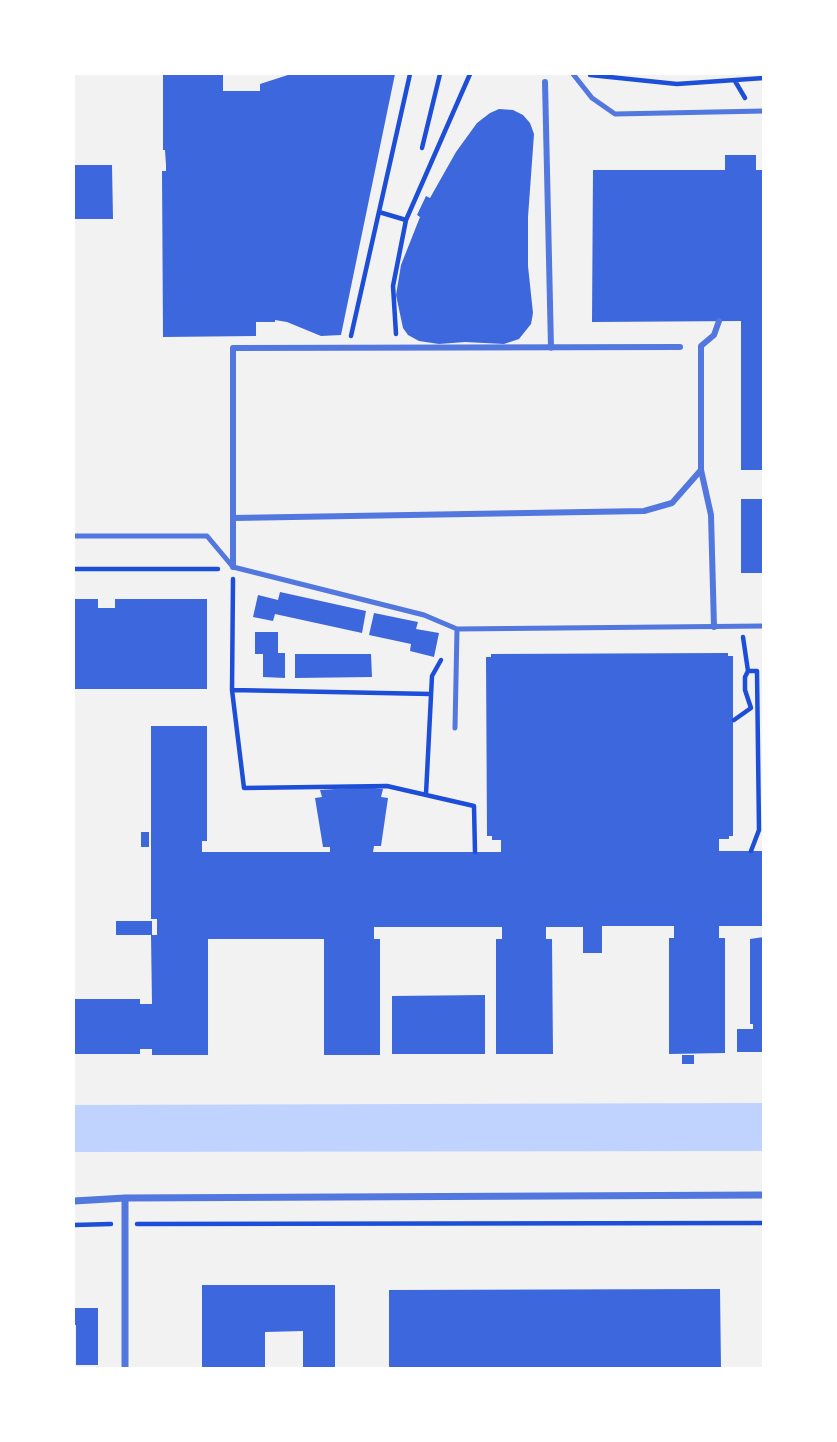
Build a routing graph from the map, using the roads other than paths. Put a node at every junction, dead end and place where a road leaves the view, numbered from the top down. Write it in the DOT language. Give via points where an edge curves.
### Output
graph roads {
  1 [pos="574,75"];
  2 [pos="545,82"];
  3 [pos="764,111"];
  4 [pos="719,321"];
  5 [pos="691,346"];
  6 [pos="701,346"];
  7 [pos="680,347"];
  8 [pos="551,348"];
  9 [pos="701,470"];
  10 [pos="233,517"];
  11 [pos="74,536"];
  12 [pos="233,568"];
  13 [pos="764,626"];
  14 [pos="714,627"];
  15 [pos="457,629"];
  16 [pos="455,728"];
  17 [pos="764,1195"];
  18 [pos="125,1198"];
  19 [pos="74,1201"];
  20 [pos="125,1368"];
  1 -- 3 [label="lane" via="592,98 615,114"];
  2 -- 8 [label="street"];
  4 -- 6 [label="street" via="714,335"];
  5 -- 6 [label="street"];
  6 -- 9 [label="street"];
  7 -- 8 [label="street"];
  8 -- 10 [label="street" via="233,348"];
  9 -- 10 [label="street" via="672,503 644,512"];
  9 -- 14 [label="street" via="712,515"];
  10 -- 12 [label="street"];
  11 -- 12 [label="lane" via="207,536"];
  12 -- 15 [label="lane" via="424,615"];
  13 -- 14 [label="lane"];
  14 -- 15 [label="lane"];
  15 -- 16 [label="lane"];
  17 -- 18 [label="street"];
  18 -- 19 [label="street"];
  18 -- 20 [label="street"];
}
